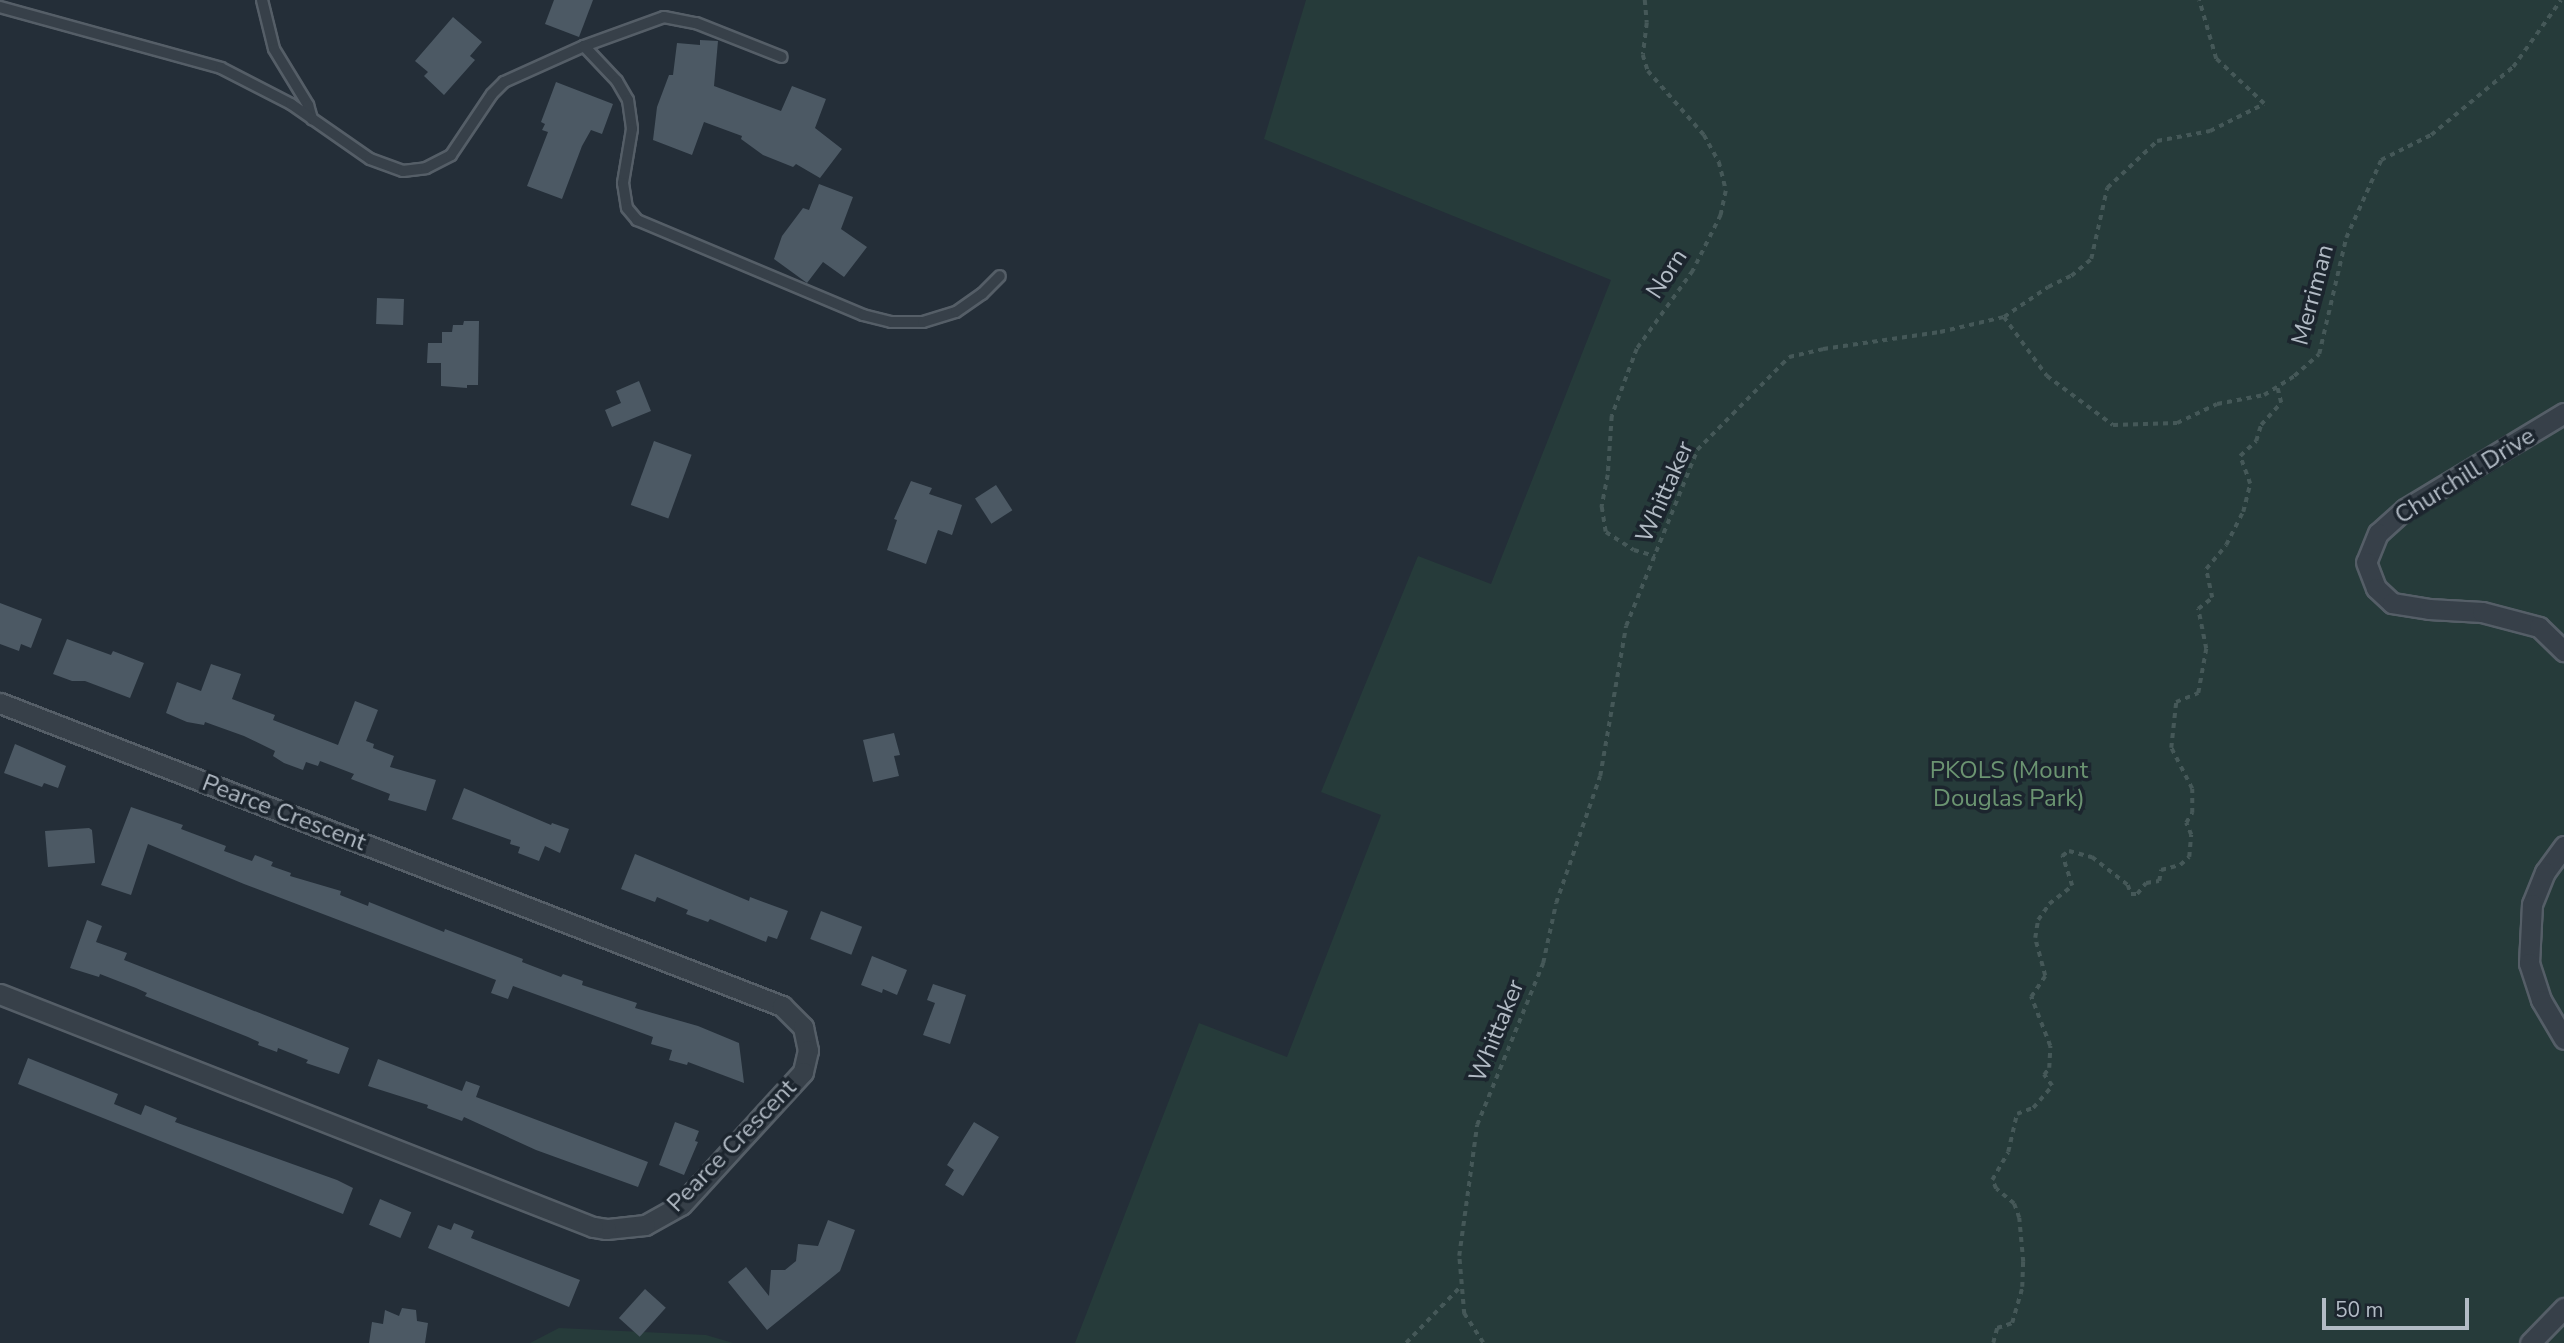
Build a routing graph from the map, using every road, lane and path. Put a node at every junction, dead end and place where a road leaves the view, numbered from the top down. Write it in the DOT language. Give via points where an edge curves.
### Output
graph roads {
  1 [pos="262,0"];
  2 [pos="1645,0"];
  3 [pos="2199,0"];
  4 [pos="2561,0"];
  5 [pos="0,7"];
  6 [pos="584,46"];
  7 [pos="782,57"];
  8 [pos="313,119"];
  9 [pos="1000,276"];
  10 [pos="2004,317"];
  11 [pos="2277,387"];
  12 [pos="2564,413"];
  13 [pos="1654,556"];
  14 [pos="2564,651"];
  15 [pos="0,703"];
  16 [pos="2564,846"];
  17 [pos="0,994"];
  18 [pos="2564,1039"];
  19 [pos="1461,1286"];
  20 [pos="2564,1308"];
  21 [pos="1406,1343"];
  22 [pos="1483,1343"];
  23 [pos="1993,1343"];
  24 [pos="2530,1343"];
  1 -- 8 [label="lane" via="274,49"];
  2 -- 13 [label="path, Norn" via="1643,55 1647,71 1704,135 1719,162 1726,191 1721,215 1693,271 1637,349 1612,416 1602,507 1606,531 1634,550"];
  3 -- 10 [label="path, Whittaker" via="2216,59 2264,104 2210,131 2157,141 2107,188 2091,259"];
  4 -- 11 [label="path, Merriman" via="2513,67 2431,135 2381,160 2346,238 2319,355"];
  5 -- 8 [label="lane" via="221,68"];
  6 -- 7 [label="lane" via="664,17 696,23"];
  6 -- 8 [label="lane" via="498,87 460,145 426,168 403,171 380,165"];
  6 -- 9 [label="lane" via="628,100 632,129 623,183 627,208 637,220 863,315 891,322 923,322 956,312"];
  10 -- 11 [label="path, Merriman" via="2047,376 2113,425 2177,423 2217,404 2264,395"];
  10 -- 13 [label="path, Whittaker" via="1789,357 1697,450"];
  11 -- 23 [label="path" via="2281,403 2261,425 2256,441 2239,456 2250,484 2243,512 2226,545 2206,569 2213,598 2198,609 2206,649 2198,693 2176,702 2171,748 2192,789 2192,813 2186,823 2191,835 2189,857 2161,870 2159,881 2146,883 2137,894 2131,894 2127,885 2092,857 2069,851 2062,856 2072,886 2049,904 2038,920 2035,938 2045,976 2031,997 2050,1046 2049,1069 2044,1075 2052,1086 2033,1108 2017,1114 2008,1152 1992,1180 2020,1218 2023,1262 2012,1323 1997,1328"];
  12 -- 14 [label="street, Churchill Drive" via="2405,509 2378,533 2366,562 2376,588 2392,603 2482,612 2539,627"];
  13 -- 19 [label="path, Whittaker" via="1626,626 1600,776 1556,903 1543,963 1478,1125 1459,1256"];
  15 -- 17 [label="street, Pearce Crescent" via="782,1006 803,1027 808,1050 803,1072 681,1205 645,1226 606,1229"];
  16 -- 18 [label="street" via="2545,872 2532,904 2529,963 2541,1000"];
  19 -- 21 [label="path"];
  19 -- 22 [label="path, Whittaker" via="1464,1314"];
  20 -- 24 [label="street"];
}
